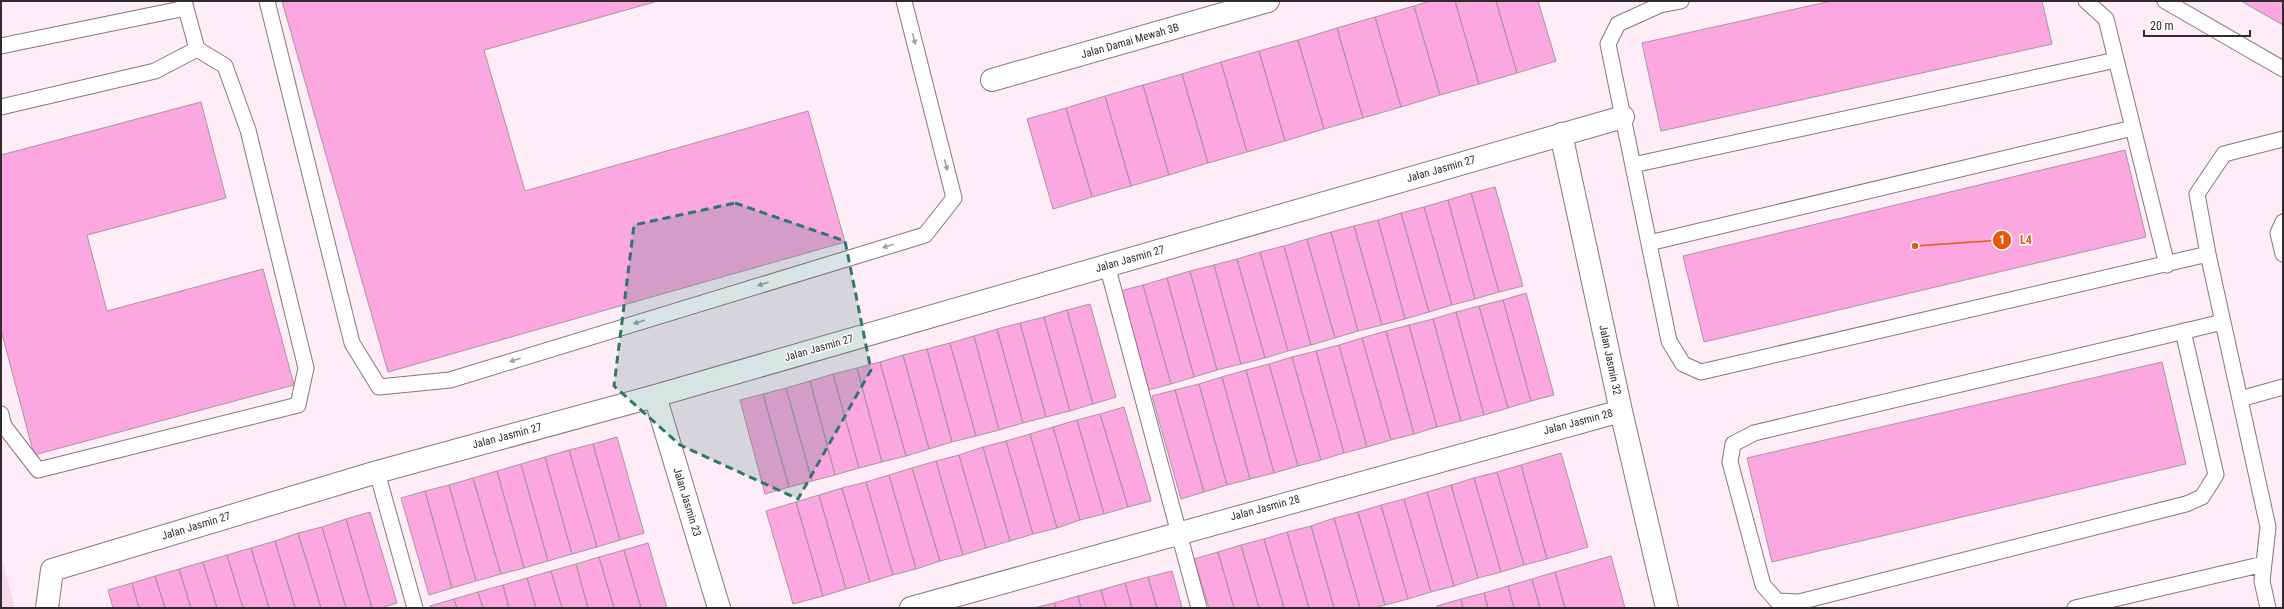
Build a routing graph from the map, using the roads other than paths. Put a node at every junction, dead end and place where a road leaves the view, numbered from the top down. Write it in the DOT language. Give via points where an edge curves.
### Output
graph roads {
  1 [pos="267,1"];
  2 [pos="904,1"];
  3 [pos="1268,1"];
  4 [pos="1681,1"];
  5 [pos="2086,1"];
  6 [pos="2165,1"];
  7 [pos="185,4"];
  8 [pos="1,46"];
  9 [pos="197,49"];
  10 [pos="2116,60"];
  11 [pos="2283,69"];
  12 [pos="992,80"];
  13 [pos="1,107"];
  14 [pos="1623,117"];
  15 [pos="2133,128"];
  16 [pos="1561,134"];
  17 [pos="2283,139"];
  18 [pos="1633,165"];
  19 [pos="2283,222"];
  20 [pos="1649,243"];
  21 [pos="2208,254"];
  22 [pos="2283,254"];
  23 [pos="1107,265"];
  24 [pos="2167,265"];
  25 [pos="2223,322"];
  26 [pos="2183,332"];
  27 [pos="2283,387"];
  28 [pos="655,396"];
  29 [pos="2240,399"];
  30 [pos="1621,411"];
  31 [pos="1,414"];
  32 [pos="377,472"];
  33 [pos="1179,532"];
  34 [pos="2264,564"];
  35 [pos="47,608"];
  36 [pos="415,608"];
  37 [pos="719,608"];
  38 [pos="911,608"];
  39 [pos="1199,608"];
  40 [pos="1667,608"];
  41 [pos="2075,608"];
  42 [pos="2268,608"];
  2 -- 1 [label="lane, one-way" via="954,198 925,235 450,380 379,387 352,343"];
  3 -- 12 [label="street, Jalan Damai Mewah 3B"];
  4 -- 14 [label="lane" via="1660,6 1618,24 1608,44"];
  5 -- 10 [label="lane" via="2106,19"];
  6 -- 11 [label="lane"];
  7 -- 8 [label="lane"];
  7 -- 9 [label="lane"];
  9 -- 13 [label="lane" via="155,71"];
  9 -- 31 [label="lane" via="225,66 248,130 306,368 298,405 38,470 4,426"];
  10 -- 15 [label="lane"];
  10 -- 18 [label="lane"];
  14 -- 16 [label="street, Jalan Jasmin 27"];
  14 -- 18 [label="lane"];
  15 -- 20 [label="lane"];
  15 -- 24 [label="lane"];
  16 -- 23 [label="street, Jalan Jasmin 27"];
  16 -- 30 [label="street, Jalan Jasmin 32"];
  17 -- 21 [label="lane" via="2224,154 2197,194"];
  18 -- 20 [label="lane"];
  19 -- 22 [label="lane" via="2278,233"];
  20 -- 24 [label="lane" via="1669,341 1683,364 1701,372"];
  21 -- 24 [label="lane"];
  21 -- 25 [label="lane"];
  23 -- 28 [label="street, Jalan Jasmin 27"];
  23 -- 33 [label="lane"];
  25 -- 26 [label="lane"];
  25 -- 29 [label="lane"];
  26 -- 26 [label="lane" via="1754,433 1733,444 1730,462 1763,585 1777,601 1799,602 2186,504 2202,497 2216,475"];
  27 -- 29 [label="lane"];
  28 -- 32 [label="street, Jalan Jasmin 27"];
  28 -- 37 [label="street, Jalan Jasmin 23"];
  29 -- 34 [label="lane" via="2268,528"];
  30 -- 33 [label="street, Jalan Jasmin 28"];
  30 -- 40 [label="street, Jalan Jasmin 32"];
  32 -- 35 [label="street, Jalan Jasmin 27" via="52,570"];
  32 -- 36 [label="lane"];
  33 -- 38 [label="street, Jalan Jasmin 28"];
  33 -- 39 [label="lane"];
  34 -- 41 [label="lane"];
  34 -- 42 [label="lane" via="2262,581"];
}
